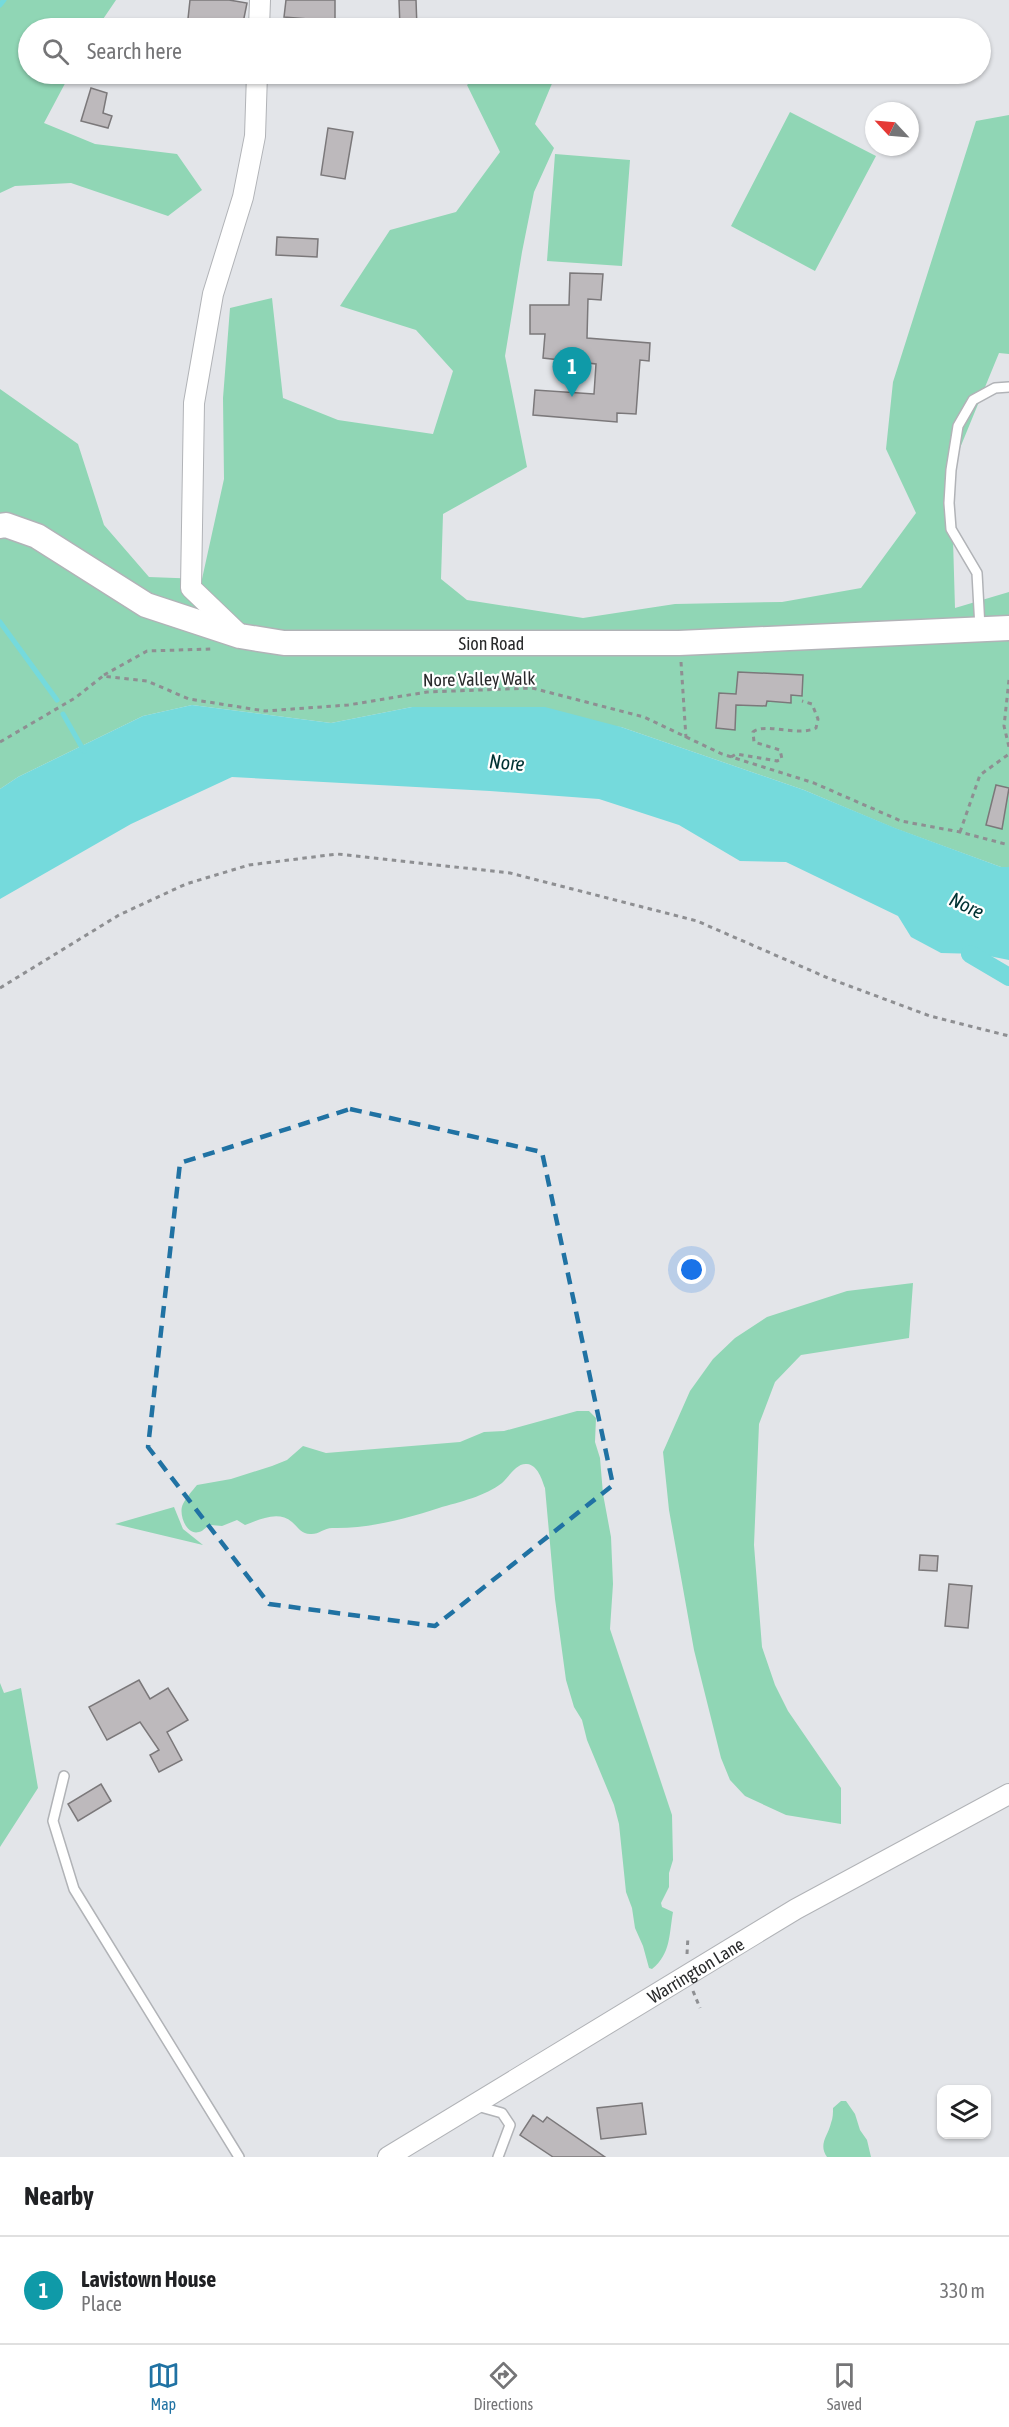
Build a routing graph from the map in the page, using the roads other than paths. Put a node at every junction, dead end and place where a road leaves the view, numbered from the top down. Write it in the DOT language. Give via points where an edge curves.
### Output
graph roads {
  1 [pos="260,0"];
  2 [pos="259,18"];
  3 [pos="257,84"];
  4 [pos="1009,387"];
  5 [pos="0,526"];
  6 [pos="1009,628"];
  7 [pos="980,629"];
  8 [pos="240,636"];
  9 [pos="64,1776"];
  10 [pos="1009,1794"];
  11 [pos="475,2105"];
  12 [pos="239,2157"];
  13 [pos="388,2157"];
  14 [pos="498,2157"];
  1 -- 2 [label="street"];
  3 -- 8 [label="street" via="255,136 243,197 213,294 194,403 191,588"];
  4 -- 7 [label="lane" via="995,388 973,400 958,426 951,470 951,529 978,573"];
  5 -- 8 [label="street, Sion Road" via="37,536 146,605"];
  6 -- 7 [label="street, Sion Road"];
  7 -- 8 [label="street, Sion Road" via="679,643 284,643"];
  9 -- 12 [label="lane" via="53,1821 74,1889"];
  10 -- 11 [label="street, Warrington Lane" via="796,1909"];
  11 -- 13 [label="street, Warrington Lane"];
  11 -- 14 [label="lane" via="502,2113 510,2125"];
}
